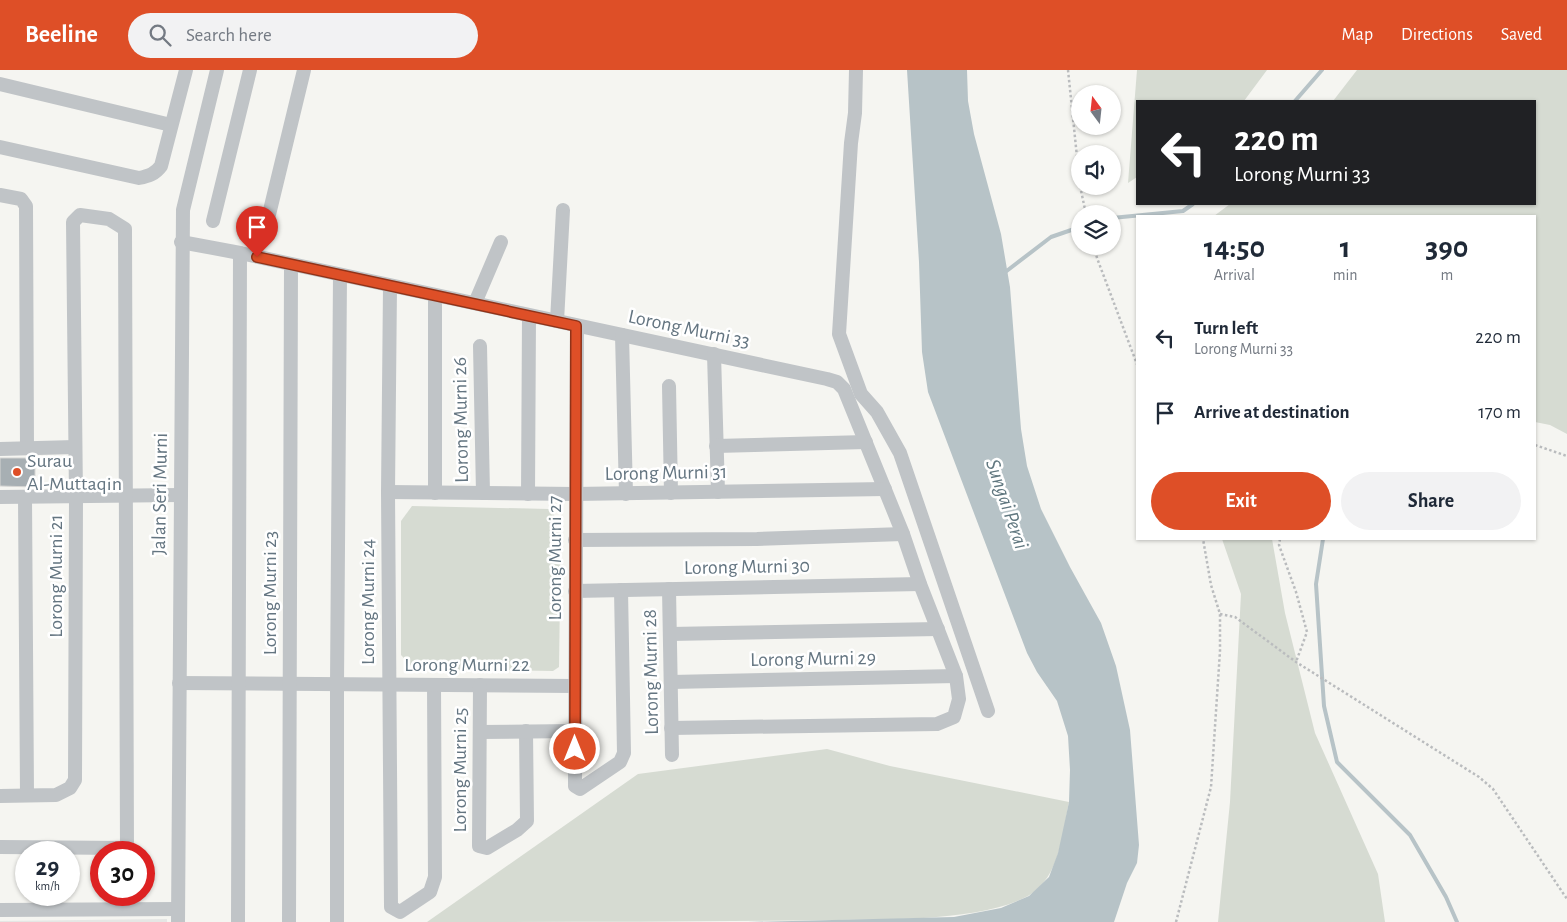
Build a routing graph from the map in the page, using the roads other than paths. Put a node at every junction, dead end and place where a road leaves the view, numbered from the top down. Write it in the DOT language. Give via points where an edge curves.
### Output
graph roads {
  1 [pos="186,70"];
  2 [pos="217,70"];
  3 [pos="250,70"];
  4 [pos="304,70"];
  5 [pos="856,70"];
  6 [pos="0,84"];
  7 [pos="171,126"];
  8 [pos="0,147"];
  9 [pos="0,195"];
  10 [pos="563,210"];
  11 [pos="213,221"];
  12 [pos="265,231"];
  13 [pos="181,242"];
  14 [pos="501,242"];
  15 [pos="240,253"];
  16 [pos="291,265"];
  17 [pos="340,275"];
  18 [pos="390,286"];
  19 [pos="435,296"];
  20 [pos="475,303"];
  21 [pos="529,316"];
  22 [pos="556,322"];
  23 [pos="576,326"];
  24 [pos="622,336"];
  25 [pos="480,346"];
  26 [pos="714,354"];
  27 [pos="669,386"];
  28 [pos="866,442"];
  29 [pos="716,446"];
  30 [pos="75,447"];
  31 [pos="27,448"];
  32 [pos="0,449"];
  33 [pos="885,489"];
  34 [pos="388,492"];
  35 [pos="718,492"];
  36 [pos="435,493"];
  37 [pos="483,493"];
  38 [pos="671,493"];
  39 [pos="528,494"];
  40 [pos="575,494"];
  41 [pos="626,494"];
  42 [pos="180,495"];
  43 [pos="124,496"];
  44 [pos="0,497"];
  45 [pos="25,497"];
  46 [pos="76,497"];
  47 [pos="903,534"];
  48 [pos="575,540"];
  49 [pos="920,584"];
  50 [pos="669,589"];
  51 [pos="621,590"];
  52 [pos="575,591"];
  53 [pos="938,630"];
  54 [pos="670,634"];
  55 [pos="956,676"];
  56 [pos="670,682"];
  57 [pos="179,683"];
  58 [pos="240,684"];
  59 [pos="290,684"];
  60 [pos="337,684"];
  61 [pos="389,684"];
  62 [pos="434,685"];
  63 [pos="480,685"];
  64 [pos="574,686"];
  65 [pos="988,711"];
  66 [pos="671,728"];
  67 [pos="526,731"];
  68 [pos="574,731"];
  69 [pos="480,732"];
  70 [pos="672,756"];
  71 [pos="27,795"];
  72 [pos="0,796"];
  73 [pos="127,841"];
  74 [pos="0,848"];
  75 [pos="90,849"];
  76 [pos="127,909"];
  77 [pos="0,910"];
  78 [pos="34,916"];
  79 [pos="102,916"];
  80 [pos="178,916"];
  81 [pos="238,922"];
  82 [pos="288,922"];
  83 [pos="338,922"];
  1 -- 7 [label="street"];
  2 -- 13 [label="street, Jalan Seri Murni" via="188,183"];
  3 -- 11 [label="street"];
  4 -- 12 [label="street"];
  5 -- 65 [label="street" via="839,334 861,394 877,412 900,453"];
  6 -- 7 [label="street"];
  7 -- 8 [label="street" via="161,166 156,172 139,178"];
  9 -- 31 [label="street" via="21,199 26,206"];
  10 -- 22 [label="street"];
  13 -- 15 [label="street, Lorong Murni 33"];
  13 -- 42 [label="street, Jalan Seri Murni"];
  14 -- 20 [label="street"];
  15 -- 16 [label="street, Lorong Murni 33"];
  15 -- 58 [label="street"];
  16 -- 17 [label="street, Lorong Murni 33"];
  16 -- 59 [label="street, Lorong Murni 23"];
  17 -- 18 [label="street, Lorong Murni 33"];
  17 -- 60 [label="street"];
  18 -- 19 [label="street, Lorong Murni 33"];
  18 -- 34 [label="street, Lorong Murni 24"];
  19 -- 20 [label="street, Lorong Murni 33"];
  19 -- 36 [label="street"];
  20 -- 21 [label="street, Lorong Murni 33"];
  21 -- 22 [label="street, Lorong Murni 33"];
  21 -- 39 [label="street"];
  22 -- 23 [label="street, Lorong Murni 33"];
  23 -- 24 [label="street, Lorong Murni 33"];
  23 -- 40 [label="street, Lorong Murni 27"];
  24 -- 26 [label="street, Lorong Murni 33"];
  24 -- 41 [label="street"];
  25 -- 37 [label="street, Lorong Murni 26"];
  26 -- 28 [label="street, Lorong Murni 33" via="837,382 844,389"];
  26 -- 29 [label="street"];
  27 -- 38 [label="street"];
  28 -- 29 [label="street"];
  28 -- 33 [label="street, Lorong Murni 33"];
  29 -- 35 [label="street"];
  30 -- 31 [label="street"];
  30 -- 43 [label="street, Lorong Murni 21" via="73,222 80,215 109,219 125,229"];
  30 -- 46 [label="street, Lorong Murni 21"];
  31 -- 32 [label="street"];
  33 -- 35 [label="street, Lorong Murni 31"];
  33 -- 47 [label="street, Lorong Murni 33"];
  34 -- 36 [label="street, Lorong Murni 31"];
  34 -- 61 [label="street, Lorong Murni 24"];
  35 -- 38 [label="street, Lorong Murni 31"];
  36 -- 37 [label="street, Lorong Murni 31"];
  37 -- 39 [label="street, Lorong Murni 31"];
  38 -- 41 [label="street, Lorong Murni 31"];
  39 -- 40 [label="street, Lorong Murni 31"];
  40 -- 41 [label="street, Lorong Murni 31"];
  40 -- 48 [label="street, Lorong Murni 27"];
  42 -- 43 [label="street"];
  42 -- 57 [label="street, Jalan Seri Murni"];
  43 -- 46 [label="street"];
  43 -- 73 [label="street"];
  44 -- 45 [label="street"];
  45 -- 46 [label="street"];
  45 -- 71 [label="street"];
  46 -- 71 [label="street, Lorong Murni 21" via="75,780 70,788 56,795"];
  47 -- 48 [label="street"];
  47 -- 49 [label="street, Lorong Murni 33"];
  48 -- 52 [label="street, Lorong Murni 27"];
  49 -- 50 [label="street, Lorong Murni 30"];
  49 -- 53 [label="street, Lorong Murni 33"];
  50 -- 51 [label="street, Lorong Murni 30"];
  50 -- 54 [label="street, Lorong Murni 28"];
  51 -- 52 [label="street, Lorong Murni 30"];
  51 -- 68 [label="street, Lorong Murni 27" via="624,753 620,762 580,789 575,786"];
  52 -- 64 [label="street, Lorong Murni 27"];
  53 -- 54 [label="street"];
  53 -- 55 [label="street, Lorong Murni 33"];
  54 -- 56 [label="street, Lorong Murni 28"];
  55 -- 56 [label="street, Lorong Murni 29"];
  55 -- 66 [label="street, Lorong Murni 33" via="960,699 954,717 937,724"];
  56 -- 66 [label="street, Lorong Murni 28"];
  57 -- 58 [label="street, Lorong Murni 22"];
  57 -- 80 [label="street, Jalan Seri Murni"];
  58 -- 59 [label="street, Lorong Murni 22"];
  58 -- 81 [label="street"];
  59 -- 60 [label="street, Lorong Murni 22"];
  59 -- 82 [label="street, Lorong Murni 23"];
  60 -- 61 [label="street, Lorong Murni 22"];
  60 -- 83 [label="street"];
  61 -- 62 [label="street, Lorong Murni 22"];
  61 -- 62 [label="street, Lorong Murni 24" via="391,907 400,912 430,892 435,878"];
  62 -- 63 [label="street, Lorong Murni 22"];
  63 -- 64 [label="street, Lorong Murni 22"];
  63 -- 69 [label="street, Lorong Murni 25"];
  64 -- 68 [label="street, Lorong Murni 27"];
  66 -- 70 [label="street, Lorong Murni 28"];
  67 -- 68 [label="street"];
  67 -- 69 [label="street"];
  67 -- 69 [label="street, Lorong Murni 25" via="527,821 488,848 480,846"];
  71 -- 72 [label="street"];
  74 -- 75 [label="street"];
  76 -- 79 [label="street"];
  76 -- 80 [label="street"];
  77 -- 78 [label="street"];
  78 -- 79 [label="street"];
}
